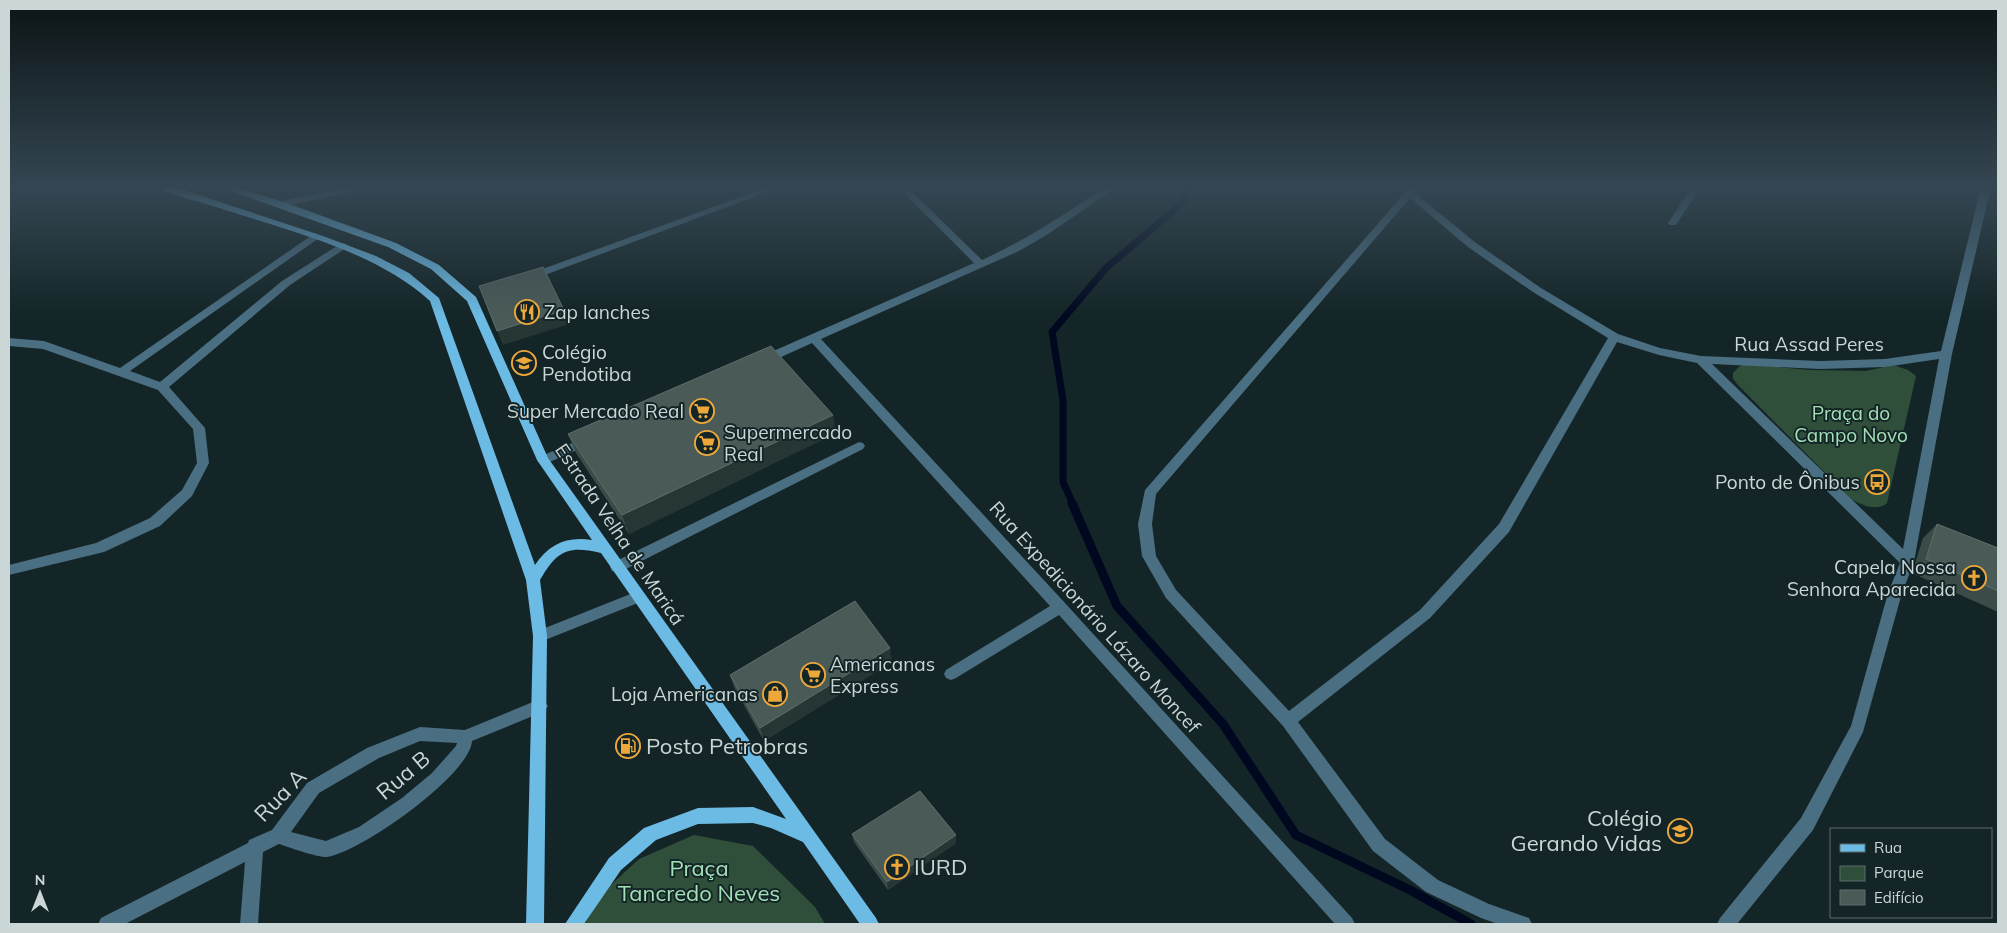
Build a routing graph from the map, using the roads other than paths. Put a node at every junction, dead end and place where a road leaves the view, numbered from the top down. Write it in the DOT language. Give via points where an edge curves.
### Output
graph roads {
  1 [pos="298,231"];
  2 [pos="355,231"];
  3 [pos="658,231"];
  4 [pos="946,231"];
  5 [pos="1046,231"];
  6 [pos="1377,231"];
  7 [pos="1456,231"];
  8 [pos="1976,231"];
  9 [pos="315,236"];
  10 [pos="344,246"];
  11 [pos="981,265"];
  12 [pos="518,282"];
  13 [pos="1614,337"];
  14 [pos="813,338"];
  15 [pos="9,342"];
  16 [pos="1946,354"];
  17 [pos="1701,360"];
  18 [pos="750,366"];
  19 [pos="120,373"];
  20 [pos="162,387"];
  21 [pos="597,436"];
  22 [pos="859,446"];
  23 [pos="543,460"];
  24 [pos="604,548"];
  25 [pos="1907,562"];
  26 [pos="617,568"];
  27 [pos="9,570"];
  28 [pos="533,580"];
  29 [pos="638,597"];
  30 [pos="1060,607"];
  31 [pos="540,636"];
  32 [pos="951,674"];
  33 [pos="540,706"];
  34 [pos="1288,721"];
  35 [pos="465,738"];
  36 [pos="806,835"];
  37 [pos="278,836"];
  38 [pos="255,846"];
  39 [pos="107,924"];
  40 [pos="249,924"];
  41 [pos="535,924"];
  42 [pos="574,924"];
  43 [pos="870,924"];
  44 [pos="1346,924"];
  45 [pos="1523,924"];
  46 [pos="1726,924"];
  1 -- 9 [label="main road"];
  2 -- 23 [label="main road, Estrada Velha de Maricá" via="392,244 435,267 477,297"];
  3 -- 12 [label="street"];
  4 -- 11 [label="street"];
  5 -- 11 [label="street"];
  6 -- 34 [label="street" via="1150,493 1145,524 1150,556 1171,594"];
  7 -- 13 [label="street, Rua Assad Peres" via="1536,290"];
  8 -- 16 [label="street"];
  9 -- 10 [label="main road"];
  9 -- 19 [label="street"];
  10 -- 20 [label="street" via="286,283"];
  10 -- 28 [label="main road" via="408,276 435,300"];
  11 -- 14 [label="street"];
  13 -- 17 [label="street, Rua Assad Peres"];
  13 -- 34 [label="street" via="1504,528 1425,614"];
  14 -- 18 [label="street"];
  14 -- 30 [label="street, Rua Expedicionário Lázaro Moncef"];
  15 -- 19 [label="street" via="44,345"];
  16 -- 17 [label="street, Rua Assad Peres" via="1885,363 1820,365"];
  16 -- 25 [label="street"];
  17 -- 25 [label="street, Rua Assad Peres"];
  19 -- 20 [label="street"];
  20 -- 27 [label="street" via="198,428 203,463 187,493 155,522 99,548"];
  21 -- 23 [label="street"];
  22 -- 26 [label="street"];
  23 -- 24 [label="main road, Estrada Velha de Maricá"];
  24 -- 26 [label="main road, Estrada Velha de Maricá"];
  24 -- 28 [label="main road" via="583,543 566,545 544,562"];
  25 -- 46 [label="street" via="1858,727 1807,824"];
  26 -- 29 [label="main road, Estrada Velha de Maricá"];
  28 -- 31 [label="main road"];
  29 -- 31 [label="street"];
  29 -- 36 [label="main road, Estrada Velha de Maricá"];
  30 -- 32 [label="street"];
  30 -- 44 [label="street, Rua Expedicionário Lázaro Moncef"];
  31 -- 33 [label="main road"];
  33 -- 35 [label="street"];
  33 -- 41 [label="main road"];
  34 -- 45 [label="street" via="1379,845 1432,886 1487,912"];
  35 -- 37 [label="street, Rua A" via="420,734 373,753 313,788"];
  35 -- 37 [label="street, Rua B" via="464,749 438,778 365,833 326,849"];
  36 -- 42 [label="main road" via="753,815 698,816 650,834 615,864"];
  36 -- 43 [label="main road, Estrada Velha de Maricá"];
  37 -- 38 [label="street, Rua A"];
  38 -- 39 [label="street, Rua A"];
  38 -- 40 [label="street"];
}
